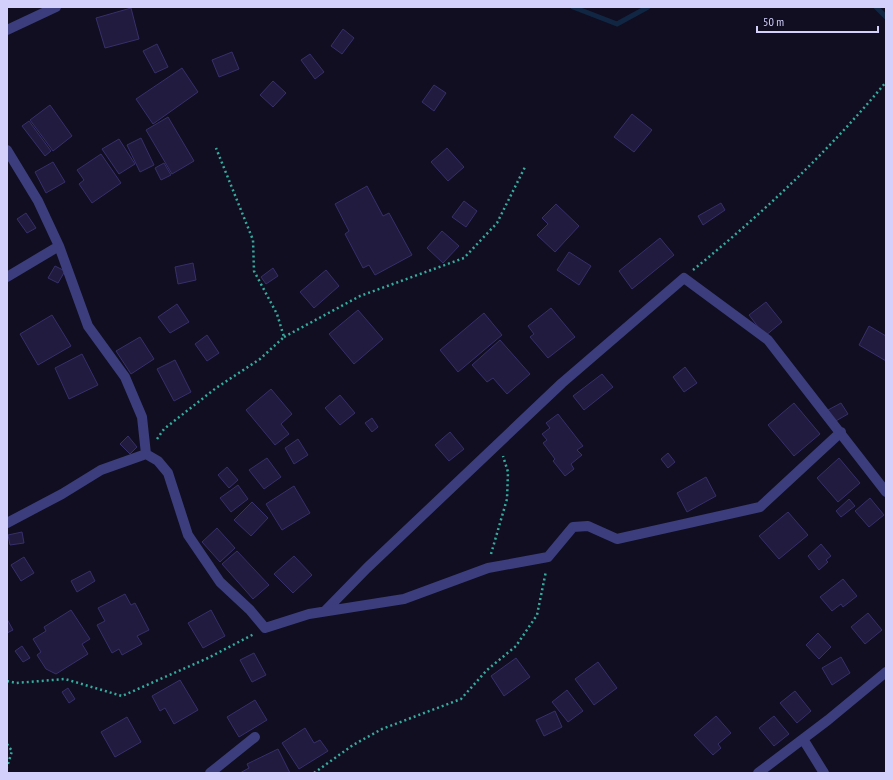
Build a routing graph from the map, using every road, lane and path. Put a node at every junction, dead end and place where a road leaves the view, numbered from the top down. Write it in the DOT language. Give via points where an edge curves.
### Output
graph roads {
  1 [pos="56,7"];
  2 [pos="7,30"];
  3 [pos="886,82"];
  4 [pos="216,148"];
  5 [pos="7,150"];
  6 [pos="526,165"];
  7 [pos="59,246"];
  8 [pos="7,277"];
  9 [pos="684,278"];
  10 [pos="284,337"];
  11 [pos="841,432"];
  12 [pos="499,444"];
  13 [pos="146,454"];
  14 [pos="886,492"];
  15 [pos="7,523"];
  16 [pos="548,557"];
  17 [pos="488,568"];
  18 [pos="325,611"];
  19 [pos="265,628"];
  20 [pos="886,672"];
  21 [pos="7,681"];
  22 [pos="255,737"];
  23 [pos="803,739"];
  24 [pos="7,744"];
  25 [pos="7,767"];
  26 [pos="210,773"];
  27 [pos="314,773"];
  28 [pos="758,773"];
  29 [pos="824,773"];
  1 -- 2 [label="street"];
  3 -- 9 [label="path" via="858,116 797,180"];
  4 -- 10 [label="path" via="252,240 254,271 277,314"];
  5 -- 7 [label="street" via="38,201"];
  6 -- 10 [label="path" via="497,223 464,258 360,296"];
  7 -- 8 [label="street"];
  7 -- 13 [label="street" via="88,326 124,376 142,417"];
  9 -- 11 [label="street" via="768,340"];
  9 -- 12 [label="street" via="562,383"];
  10 -- 13 [label="path" via="260,359 216,388 164,429"];
  11 -- 14 [label="street"];
  11 -- 16 [label="street" via="760,507 617,539 588,526 573,527"];
  12 -- 17 [label="path" via="508,472 507,499"];
  12 -- 18 [label="street"];
  13 -- 15 [label="street" via="101,470"];
  13 -- 19 [label="street" via="158,461 168,473 188,535 220,582"];
  16 -- 17 [label="street"];
  16 -- 27 [label="path" via="537,615 516,646 487,670 461,699 382,729 353,745"];
  17 -- 18 [label="street" via="404,599"];
  18 -- 19 [label="street"];
  19 -- 21 [label="path" via="208,658 122,696 65,679 16,683"];
  20 -- 23 [label="street"];
  22 -- 26 [label="street"];
  23 -- 28 [label="street"];
  23 -- 29 [label="street"];
  24 -- 25 [label="path" via="12,751"];
}
